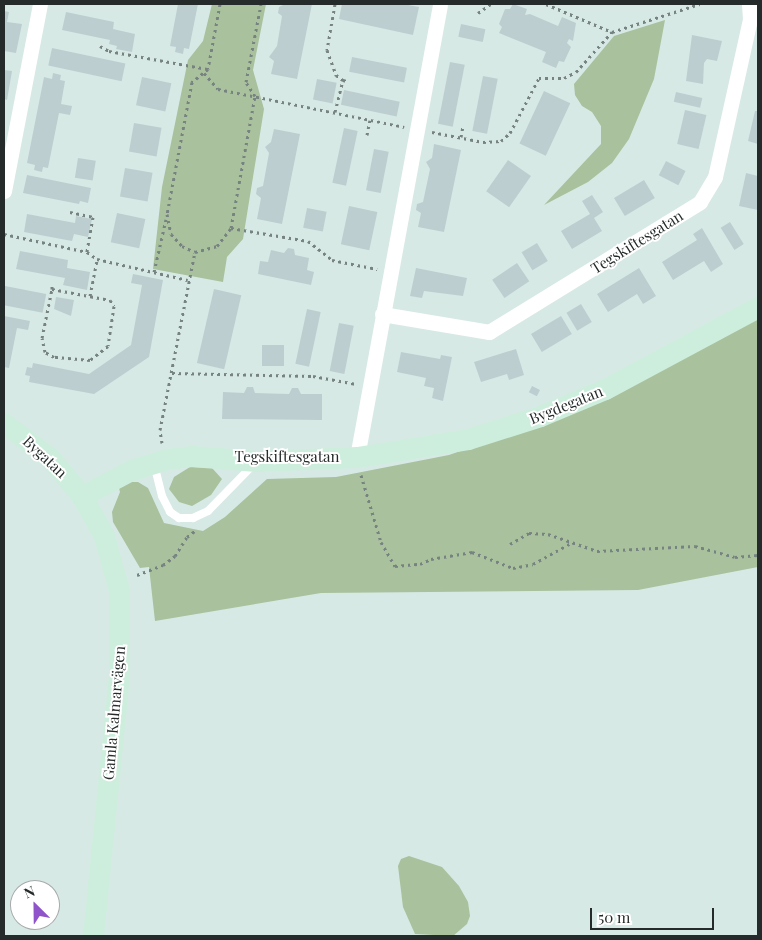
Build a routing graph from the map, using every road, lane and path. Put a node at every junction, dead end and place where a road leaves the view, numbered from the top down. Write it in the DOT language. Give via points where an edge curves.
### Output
graph roads {
  1 [pos="40,4"];
  2 [pos="220,4"];
  3 [pos="261,4"];
  4 [pos="335,4"];
  5 [pos="491,4"];
  6 [pos="546,4"];
  7 [pos="700,4"];
  8 [pos="749,4"];
  9 [pos="440,6"];
  10 [pos="478,13"];
  11 [pos="612,32"];
  12 [pos="100,46"];
  13 [pos="208,70"];
  14 [pos="204,73"];
  15 [pos="343,80"];
  16 [pos="347,81"];
  17 [pos="255,96"];
  18 [pos="335,112"];
  19 [pos="370,120"];
  20 [pos="463,126"];
  21 [pos="417,129"];
  22 [pos="367,135"];
  23 [pos="461,137"];
  24 [pos="4,191"];
  25 [pos="70,212"];
  26 [pos="167,214"];
  27 [pos="231,228"];
  28 [pos="4,234"];
  29 [pos="87,252"];
  30 [pos="195,252"];
  31 [pos="97,259"];
  32 [pos="390,271"];
  33 [pos="154,272"];
  34 [pos="188,280"];
  35 [pos="90,296"];
  36 [pos="758,307"];
  37 [pos="382,314"];
  38 [pos="172,373"];
  39 [pos="368,386"];
  40 [pos="4,423"];
  41 [pos="357,457"];
  42 [pos="160,461"];
  43 [pos="257,461"];
  44 [pos="82,496"];
  45 [pos="202,526"];
  46 [pos="571,543"];
  47 [pos="510,544"];
  48 [pos="758,555"];
  49 [pos="137,575"];
  50 [pos="93,936"];
  1 -- 24 [label="street"];
  2 -- 13 [label="path"];
  3 -- 17 [label="path" via="246,82"];
  4 -- 15 [label="path" via="327,50 336,75"];
  5 -- 10 [label="path"];
  6 -- 11 [label="path"];
  7 -- 11 [label="path"];
  8 -- 37 [label="street, Tegskiftesgatan" via="750,20 715,177 700,202 489,332"];
  9 -- 21 [label="street, Tegskiftesgatan"];
  11 -- 23 [label="path" via="576,72 564,78 539,78 510,133 501,142"];
  12 -- 13 [label="path" via="109,51"];
  13 -- 14 [label="path"];
  14 -- 17 [label="path" via="218,89"];
  14 -- 26 [label="path" via="192,82"];
  15 -- 16 [label="path"];
  15 -- 18 [label="path"];
  17 -- 18 [label="path"];
  17 -- 27 [label="path"];
  18 -- 19 [label="path"];
  19 -- 21 [label="path"];
  19 -- 22 [label="path"];
  20 -- 23 [label="path"];
  21 -- 23 [label="path"];
  21 -- 32 [label="street, Tegskiftesgatan"];
  25 -- 29 [label="path" via="93,217"];
  26 -- 30 [label="path" via="171,234 182,246"];
  26 -- 33 [label="path"];
  27 -- 30 [label="path" via="217,246"];
  27 -- 32 [label="path" via="308,241 332,260"];
  28 -- 29 [label="path"];
  29 -- 31 [label="path"];
  30 -- 34 [label="path"];
  31 -- 33 [label="path"];
  31 -- 35 [label="path"];
  32 -- 37 [label="street, Tegskiftesgatan"];
  33 -- 34 [label="path"];
  34 -- 38 [label="path"];
  35 -- 35 [label="path" via="110,300 114,306 108,346 85,361 54,357 42,346 52,287"];
  36 -- 41 [label="street, Bygdegatan" via="627,378 540,416 468,439"];
  37 -- 39 [label="street, Tegskiftesgatan"];
  38 -- 39 [label="path" via="313,376"];
  38 -- 42 [label="path" via="160,430"];
  39 -- 41 [label="street, Tegskiftesgatan"];
  40 -- 44 [label="street, Bygatan" via="50,458"];
  41 -- 43 [label="street, Tegskiftesgatan"];
  41 -- 46 [label="path" via="371,515 386,555 395,566 420,564 472,552 512,568 533,564"];
  42 -- 43 [label="street, Tegskiftesgatan" via="190,456"];
  42 -- 43 [label="lane" via="162,496 170,512 179,518 193,518 208,511"];
  42 -- 44 [label="street, Tegskiftesgatan"];
  44 -- 50 [label="street, Gamla Kalmarvägen" via="104,536 113,562 121,614 119,675"];
  45 -- 49 [label="path" via="187,537 175,556 163,565"];
  46 -- 47 [label="path" via="548,534 529,533"];
  46 -- 48 [label="path" via="598,550 695,546 735,557"];
}
